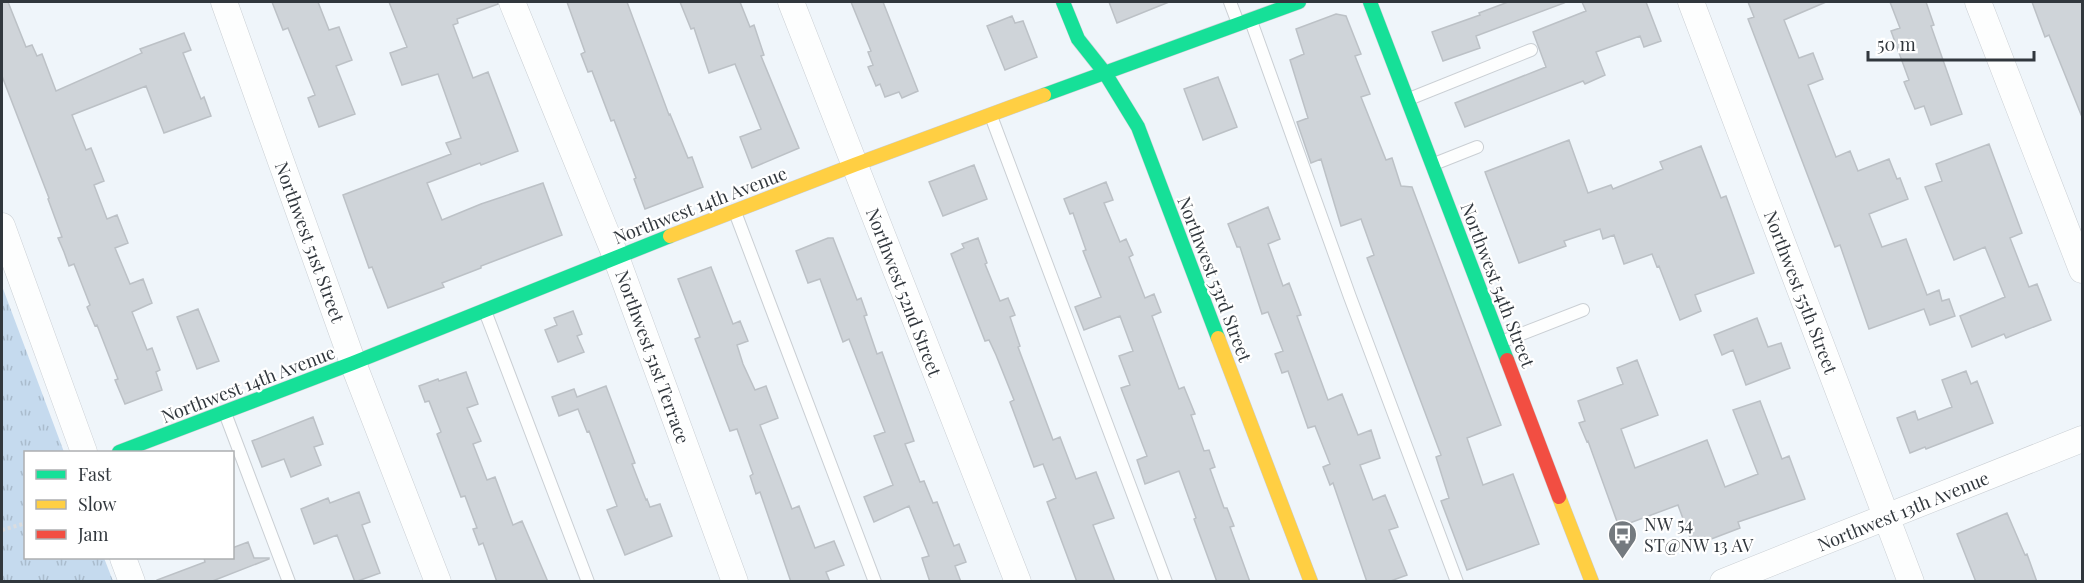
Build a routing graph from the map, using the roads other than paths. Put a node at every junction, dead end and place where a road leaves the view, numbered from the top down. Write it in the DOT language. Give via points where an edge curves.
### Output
graph roads {
  1 [pos="224,2"];
  2 [pos="512,2"];
  3 [pos="791,2"];
  4 [pos="1063,2"];
  5 [pos="1230,2"];
  6 [pos="1299,2"];
  7 [pos="1370,2"];
  8 [pos="1691,2"];
  9 [pos="1978,2"];
  10 [pos="1244,22"];
  11 [pos="1531,50"];
  12 [pos="1105,73"];
  13 [pos="1408,99"];
  14 [pos="990,115"];
  15 [pos="1477,147"];
  16 [pos="854,165"];
  17 [pos="1432,165"];
  18 [pos="735,211"];
  19 [pos="2,226"];
  20 [pos="616,257"];
  21 [pos="2082,270"];
  22 [pos="484,310"];
  23 [pos="1583,310"];
  24 [pos="1500,342"];
  25 [pos="353,363"];
  26 [pos="225,412"];
  27 [pos="2082,439"];
  28 [pos="83,451"];
  29 [pos="124,451"];
  30 [pos="1886,517"];
  31 [pos="123,559"];
  32 [pos="132,582"];
  33 [pos="289,582"];
  34 [pos="438,582"];
  35 [pos="588,582"];
  36 [pos="735,582"];
  37 [pos="876,582"];
  38 [pos="1018,582"];
  39 [pos="1166,582"];
  40 [pos="1311,582"];
  41 [pos="1457,582"];
  42 [pos="1592,582"];
  43 [pos="1723,582"];
  44 [pos="1911,582"];
  1 -- 25 [label="street, Northwest 51st Street"];
  2 -- 20 [label="street, Northwest 51st Terrace"];
  3 -- 16 [label="street, Northwest 52nd Street"];
  4 -- 12 [label="street, Northwest 53rd Street" via="1078,39"];
  5 -- 10 [label="lane"];
  6 -- 10 [label="street, Northwest 14th Avenue"];
  7 -- 13 [label="street, Northwest 54th Street"];
  8 -- 30 [label="street, Northwest 55th Street"];
  9 -- 21 [label="street"];
  10 -- 12 [label="street, Northwest 14th Avenue"];
  10 -- 41 [label="lane"];
  11 -- 13 [label="lane"];
  12 -- 14 [label="street, Northwest 14th Avenue"];
  12 -- 40 [label="street, Northwest 53rd Street" via="1138,127"];
  13 -- 17 [label="street, Northwest 54th Street"];
  14 -- 16 [label="street, Northwest 14th Avenue"];
  14 -- 39 [label="lane"];
  15 -- 17 [label="lane"];
  16 -- 18 [label="street, Northwest 14th Avenue"];
  16 -- 38 [label="street, Northwest 52nd Street"];
  17 -- 24 [label="street, Northwest 54th Street"];
  18 -- 20 [label="street, Northwest 14th Avenue"];
  18 -- 37 [label="lane"];
  19 -- 28 [label="street" via="13,268"];
  20 -- 22 [label="street, Northwest 14th Avenue"];
  20 -- 36 [label="street, Northwest 51st Terrace"];
  22 -- 25 [label="street, Northwest 14th Avenue"];
  22 -- 35 [label="lane"];
  23 -- 24 [label="lane"];
  24 -- 42 [label="street, Northwest 54th Street"];
  25 -- 26 [label="street, Northwest 14th Avenue"];
  25 -- 34 [label="street, Northwest 51st Street"];
  26 -- 29 [label="street, Northwest 14th Avenue"];
  26 -- 33 [label="lane"];
  27 -- 30 [label="street, Northwest 13th Avenue"];
  30 -- 43 [label="street, Northwest 13th Avenue"];
  30 -- 44 [label="street, Northwest 55th Street"];
  31 -- 32 [label="street"];
}
